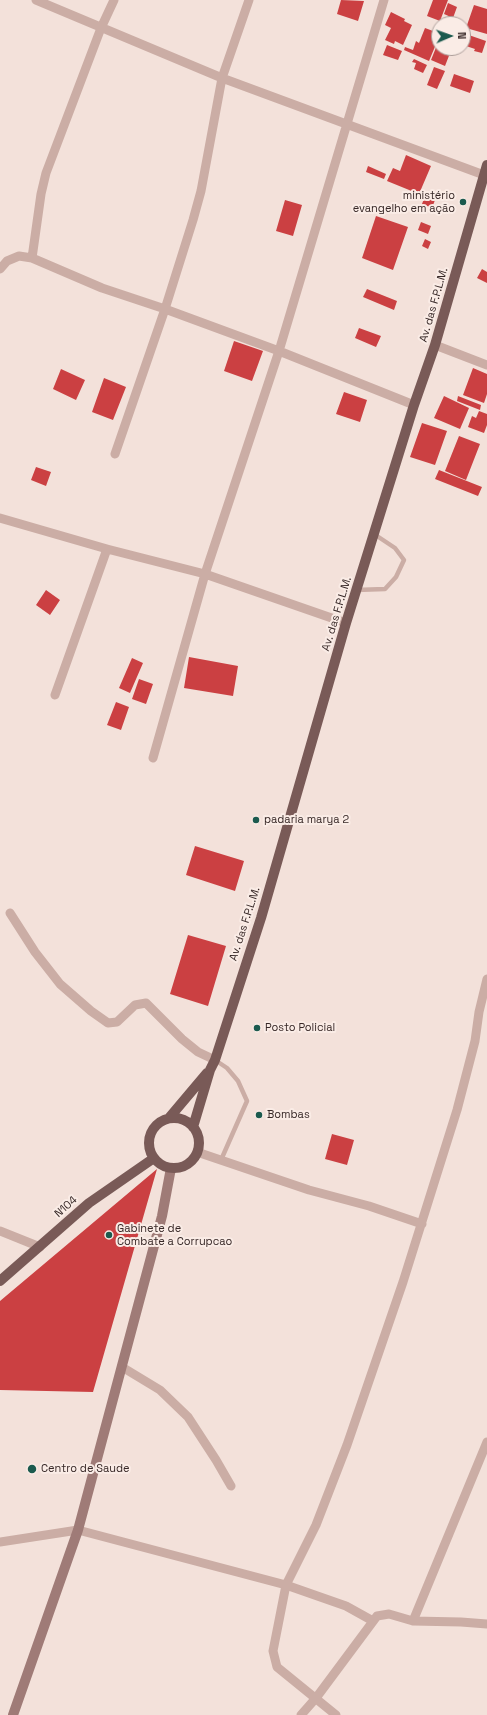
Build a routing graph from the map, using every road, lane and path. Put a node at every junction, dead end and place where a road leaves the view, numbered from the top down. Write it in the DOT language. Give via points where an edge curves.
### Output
graph roads {
  1 [pos="36,0"];
  2 [pos="114,0"];
  3 [pos="249,0"];
  4 [pos="384,0"];
  5 [pos="101,28"];
  6 [pos="222,78"];
  7 [pos="347,125"];
  8 [pos="487,165"];
  9 [pos="484,175"];
  10 [pos="32,258"];
  11 [pos="0,269"];
  12 [pos="165,309"];
  13 [pos="435,345"];
  14 [pos="279,351"];
  15 [pos="487,365"];
  16 [pos="414,405"];
  17 [pos="115,454"];
  18 [pos="0,518"];
  19 [pos="374,534"];
  20 [pos="107,549"];
  21 [pos="205,574"];
  22 [pos="356,590"];
  23 [pos="346,623"];
  24 [pos="55,695"];
  25 [pos="153,758"];
  26 [pos="10,913"];
  27 [pos="487,979"];
  28 [pos="215,1060"];
  29 [pos="210,1070"];
  30 [pos="169,1118"];
  31 [pos="193,1127"];
  32 [pos="197,1152"];
  33 [pos="154,1158"];
  34 [pos="221,1160"];
  35 [pos="170,1168"];
  36 [pos="422,1224"];
  37 [pos="0,1231"];
  38 [pos="40,1247"];
  39 [pos="0,1281"];
  40 [pos="122,1367"];
  41 [pos="487,1442"];
  42 [pos="231,1486"];
  43 [pos="78,1530"];
  44 [pos="0,1542"];
  45 [pos="286,1585"];
  46 [pos="373,1621"];
  47 [pos="413,1621"];
  48 [pos="487,1624"];
  49 [pos="316,1698"];
  50 [pos="13,1715"];
  51 [pos="301,1715"];
  52 [pos="336,1715"];
  1 -- 5 [label="street"];
  2 -- 5 [label="street"];
  3 -- 6 [label="street"];
  4 -- 7 [label="street"];
  5 -- 6 [label="street"];
  5 -- 10 [label="street" via="46,173"];
  6 -- 7 [label="street"];
  6 -- 12 [label="street" via="201,191"];
  7 -- 9 [label="street"];
  7 -- 14 [label="street"];
  8 -- 9 [label="main road, Av. das F.P.L.M."];
  9 -- 13 [label="main road, Av. das F.P.L.M."];
  10 -- 11 [label="street" via="20,256 7,261"];
  10 -- 12 [label="street" via="102,288"];
  12 -- 14 [label="street"];
  12 -- 17 [label="street"];
  13 -- 15 [label="street"];
  13 -- 16 [label="main road, Av. das F.P.L.M."];
  14 -- 16 [label="street"];
  14 -- 21 [label="street"];
  16 -- 19 [label="main road, Av. das F.P.L.M."];
  18 -- 20 [label="street"];
  19 -- 22 [label="main road, Av. das F.P.L.M."];
  19 -- 22 [label="lane" via="395,548 404,560 396,577 384,589"];
  20 -- 21 [label="street"];
  20 -- 24 [label="street"];
  21 -- 23 [label="street"];
  21 -- 25 [label="street"];
  22 -- 23 [label="main road, Av. das F.P.L.M."];
  23 -- 28 [label="main road, Av. das F.P.L.M." via="261,918"];
  26 -- 28 [label="street" via="35,952 60,984 91,1011 108,1023 117,1022 135,1005 146,1003 182,1039 198,1052"];
  27 -- 36 [label="street" via="468,1067"];
  28 -- 29 [label="main road, Av. das F.P.L.M."];
  28 -- 34 [label="lane" via="227,1068 238,1081 247,1101"];
  29 -- 30 [label="main road, Av. das F.P.L.M."];
  29 -- 31 [label="main road, Av. das F.P.L.M."];
  30 -- 31 [label="main road" via="182,1119"];
  30 -- 33 [label="main road" via="158,1124 150,1134 149,1147"];
  31 -- 32 [label="main road" via="198,1139"];
  32 -- 34 [label="street"];
  32 -- 35 [label="main road" via="189,1163"];
  33 -- 35 [label="main road"];
  33 -- 38 [label="main road, N104 / N104" via="89,1203"];
  34 -- 36 [label="street"];
  35 -- 40 [label="main road" via="162,1216"];
  36 -- 45 [label="street" via="347,1445 316,1525"];
  37 -- 38 [label="street"];
  38 -- 39 [label="main road, N104 / N104"];
  40 -- 42 [label="street" via="160,1390 188,1417"];
  40 -- 43 [label="main road"];
  41 -- 47 [label="street"];
  43 -- 44 [label="street"];
  43 -- 45 [label="street"];
  43 -- 50 [label="main road"];
  45 -- 46 [label="street" via="346,1606"];
  45 -- 49 [label="street" via="273,1651 277,1667"];
  46 -- 47 [label="street" via="377,1616 389,1614"];
  46 -- 49 [label="street"];
  47 -- 48 [label="street"];
  49 -- 51 [label="street"];
  49 -- 52 [label="street"];
}
